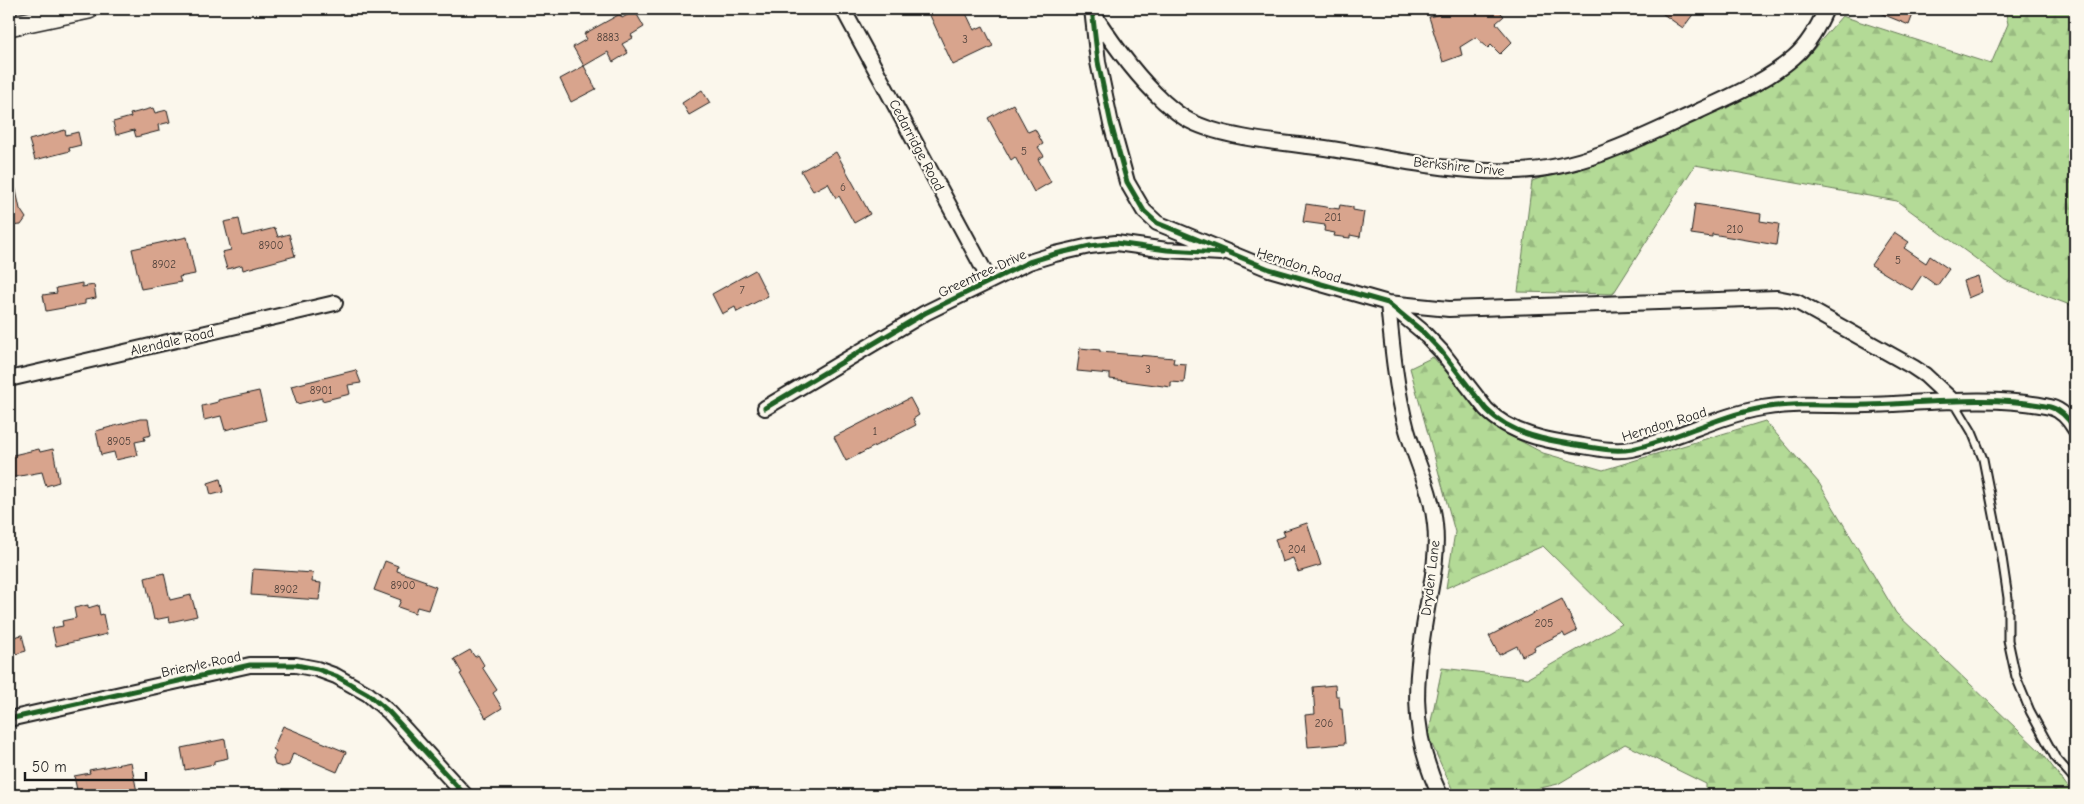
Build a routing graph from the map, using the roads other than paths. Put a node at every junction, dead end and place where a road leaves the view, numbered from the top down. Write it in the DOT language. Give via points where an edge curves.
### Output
graph roads {
  1 [pos="89,9"];
  2 [pos="843,9"];
  3 [pos="1826,9"];
  4 [pos="1093,12"];
  5 [pos="9,26"];
  6 [pos="1234,254"];
  7 [pos="990,281"];
  8 [pos="335,303"];
  9 [pos="1388,303"];
  10 [pos="9,379"];
  11 [pos="1954,402"];
  12 [pos="765,408"];
  13 [pos="2075,429"];
  14 [pos="9,719"];
  15 [pos="2075,780"];
  16 [pos="465,795"];
  17 [pos="1440,795"];
  1 -- 5 [label="main road"];
  2 -- 7 [label="street, Cedarridge Road"];
  3 -- 4 [label="street, Berkshire Drive" via="1808,43 1796,56 1752,84 1628,144 1554,168 1518,171 1439,166 1205,128 1181,115 1144,83"];
  4 -- 6 [label="street, Herndon Road" via="1098,62 1111,124 1127,182 1136,200 1144,212 1158,222"];
  6 -- 7 [label="street, Greentree Drive" via="1126,244 1090,246 1029,262"];
  6 -- 9 [label="street, Herndon Road" via="1269,269"];
  7 -- 12 [label="street, Greentree Drive" via="926,313"];
  8 -- 10 [label="street, Alendale Road"];
  9 -- 11 [label="street" via="1449,309 1777,298 1796,302 1913,367"];
  9 -- 11 [label="street, Herndon Road" via="1441,350 1494,418 1532,436 1555,442 1612,451 1632,449 1762,408 1798,404"];
  9 -- 17 [label="street, Dryden Lane" via="1394,369 1402,409 1435,522 1436,561 1418,663 1416,694 1422,745"];
  11 -- 13 [label="street, Herndon Road" via="1992,401 2052,407 2062,412"];
  11 -- 15 [label="lane" via="1983,459 2001,551 2008,598 2008,640 2016,677 2055,757"];
  14 -- 16 [label="street, Brieryle Road" via="245,666 284,664 317,669 368,694 390,712"];
}
